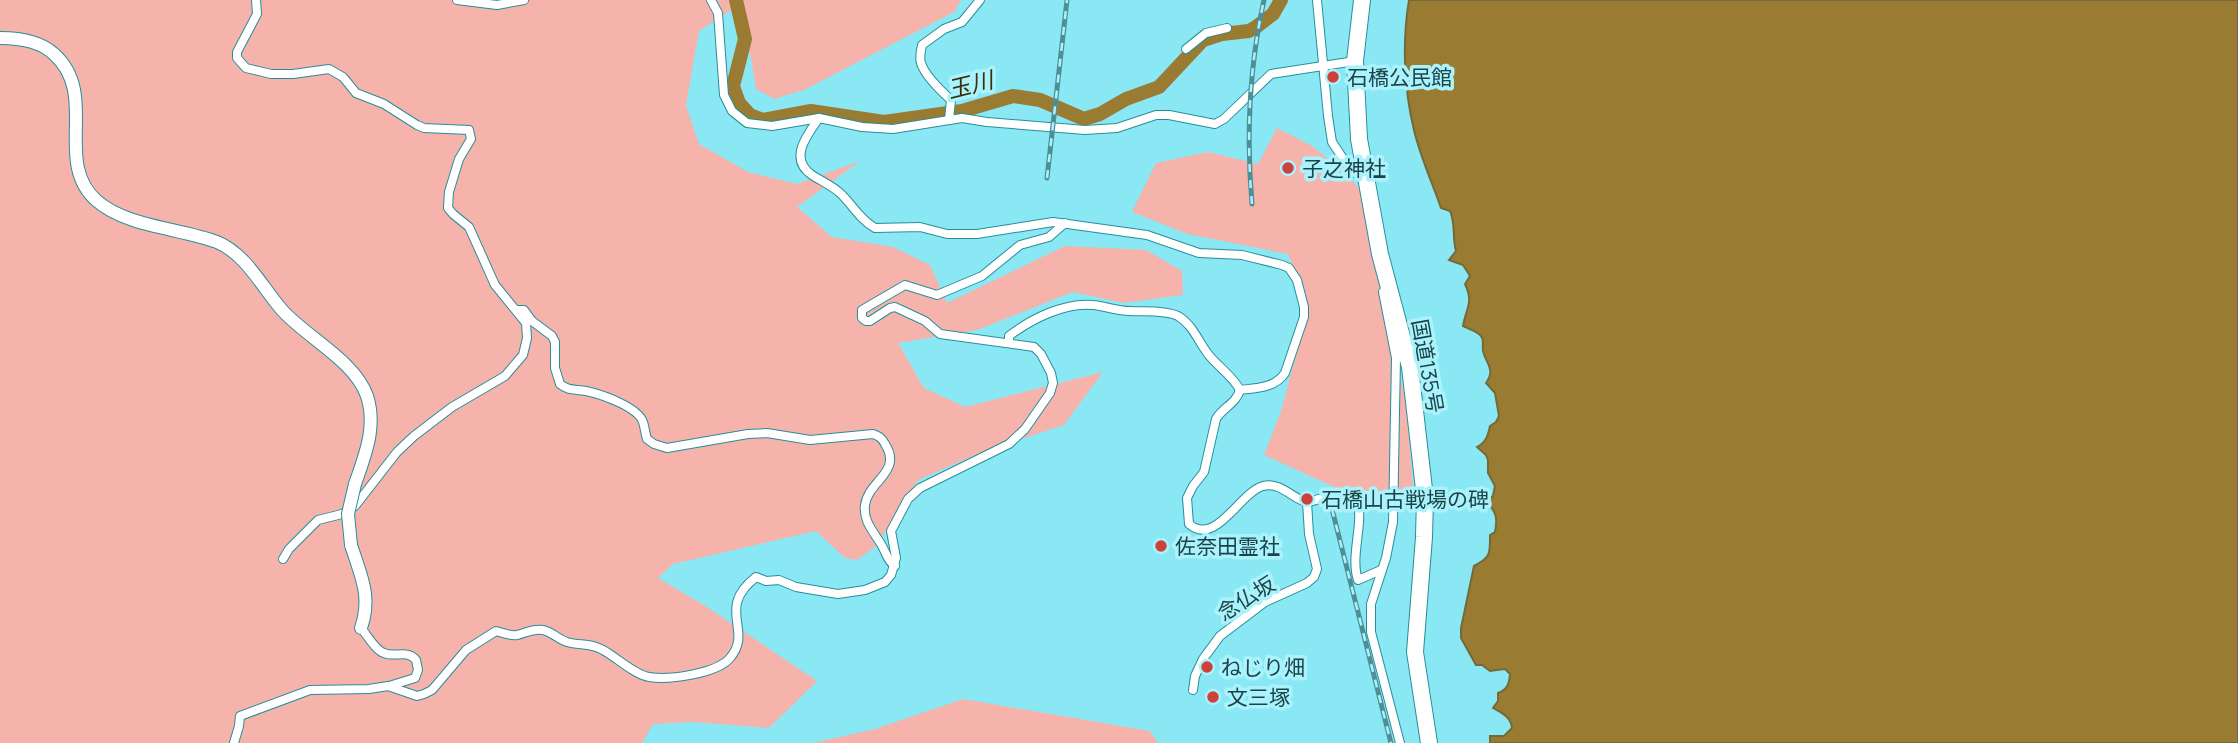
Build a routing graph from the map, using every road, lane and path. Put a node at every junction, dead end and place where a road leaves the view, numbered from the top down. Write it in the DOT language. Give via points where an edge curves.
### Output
graph roads {
  1 [pos="257,0"];
  2 [pos="460,0"];
  3 [pos="524,0"];
  4 [pos="711,0"];
  5 [pos="980,0"];
  6 [pos="1317,0"];
  7 [pos="1362,0"];
  8 [pos="1227,28"];
  9 [pos="0,38"];
  10 [pos="1186,49"];
  11 [pos="1355,57"];
  12 [pos="1322,66"];
  13 [pos="819,118"];
  14 [pos="949,120"];
  15 [pos="1366,181"];
  16 [pos="1065,223"];
  17 [pos="1387,280"];
  18 [pos="517,310"];
  19 [pos="1009,342"];
  20 [pos="1240,390"];
  21 [pos="1307,502"];
  22 [pos="283,559"];
  23 [pos="895,566"];
  24 [pos="1381,570"];
  25 [pos="361,628"];
  26 [pos="388,686"];
  27 [pos="1193,690"];
  28 [pos="233,743"];
  29 [pos="1400,743"];
  30 [pos="1429,743"];
  1 -- 18 [label="street" via="257,14 237,52 246,68 271,74 328,69 343,77 356,93 417,125 468,130 471,139 459,159 448,208 470,228 495,285"];
  2 -- 3 [label="street" via="496,5"];
  4 -- 13 [label="street" via="718,13 724,95 736,116 759,126"];
  5 -- 14 [label="street" via="962,22 922,45 922,66 951,100"];
  6 -- 12 [label="street"];
  7 -- 11 [label="highway, 国道135号"];
  8 -- 10 [label="street" via="1206,33"];
  9 -- 25 [label="street, bridge" via="24,39 47,48 63,62 76,92 78,170 91,195 114,212 217,242 233,251 283,311 358,379 372,422 348,514 351,545 366,592"];
  11 -- 12 [label="street"];
  11 -- 15 [label="highway, 国道135号"];
  12 -- 14 [label="street" via="1271,74 1215,124 1169,115 1117,128 1084,130"];
  12 -- 15 [label="street" via="1332,142 1350,169"];
  13 -- 14 [label="street" via="893,129"];
  13 -- 16 [label="street" via="802,144 803,167 833,187 875,228 920,227 947,234 977,234"];
  15 -- 17 [label="highway, 国道135号"];
  16 -- 19 [label="street" via="1049,237 1020,245 982,276 937,295 899,287 861,314 870,321 895,307 940,334"];
  16 -- 20 [label="street" via="1147,235 1199,253 1242,255 1289,268 1297,280 1304,317 1285,373 1273,385"];
  17 -- 24 [label="street" via="1381,286 1396,358 1393,522"];
  17 -- 30 [label="highway, 国道135号" via="1410,367 1425,498 1415,653"];
  18 -- 22 [label="street" via="528,329 518,363 421,429 355,506 318,520"];
  18 -- 23 [label="street" via="524,310 552,336 560,384 609,397 628,408 642,419 647,439 659,447 767,433 810,440 880,436 888,447 889,468 867,497 864,515"];
  19 -- 20 [label="street" via="1016,330 1074,304 1172,314 1189,325"];
  19 -- 23 [label="street" via="1034,347 1041,354 1053,379 1050,393 1026,429 1009,444 920,488 908,499 891,531"];
  20 -- 21 [label="street" via="1238,398 1216,419 1204,472 1187,498 1189,524 1213,528 1264,485"];
  21 -- 24 [label="street" via="1355,497 1360,507 1354,568 1358,580"];
  21 -- 27 [label="street, 念仏坂" via="1318,569 1314,578 1265,602 1220,636 1203,659"];
  23 -- 26 [label="street" via="876,587 838,594 756,577 736,600 736,650 719,667 700,675 647,677 595,645 571,643 538,629 516,635 496,631 485,637 466,650 425,694"];
  24 -- 29 [label="street" via="1370,625"];
  25 -- 26 [label="street" via="380,652 407,654 416,660 415,678"];
  26 -- 28 [label="street" via="310,690 240,716"];
}
